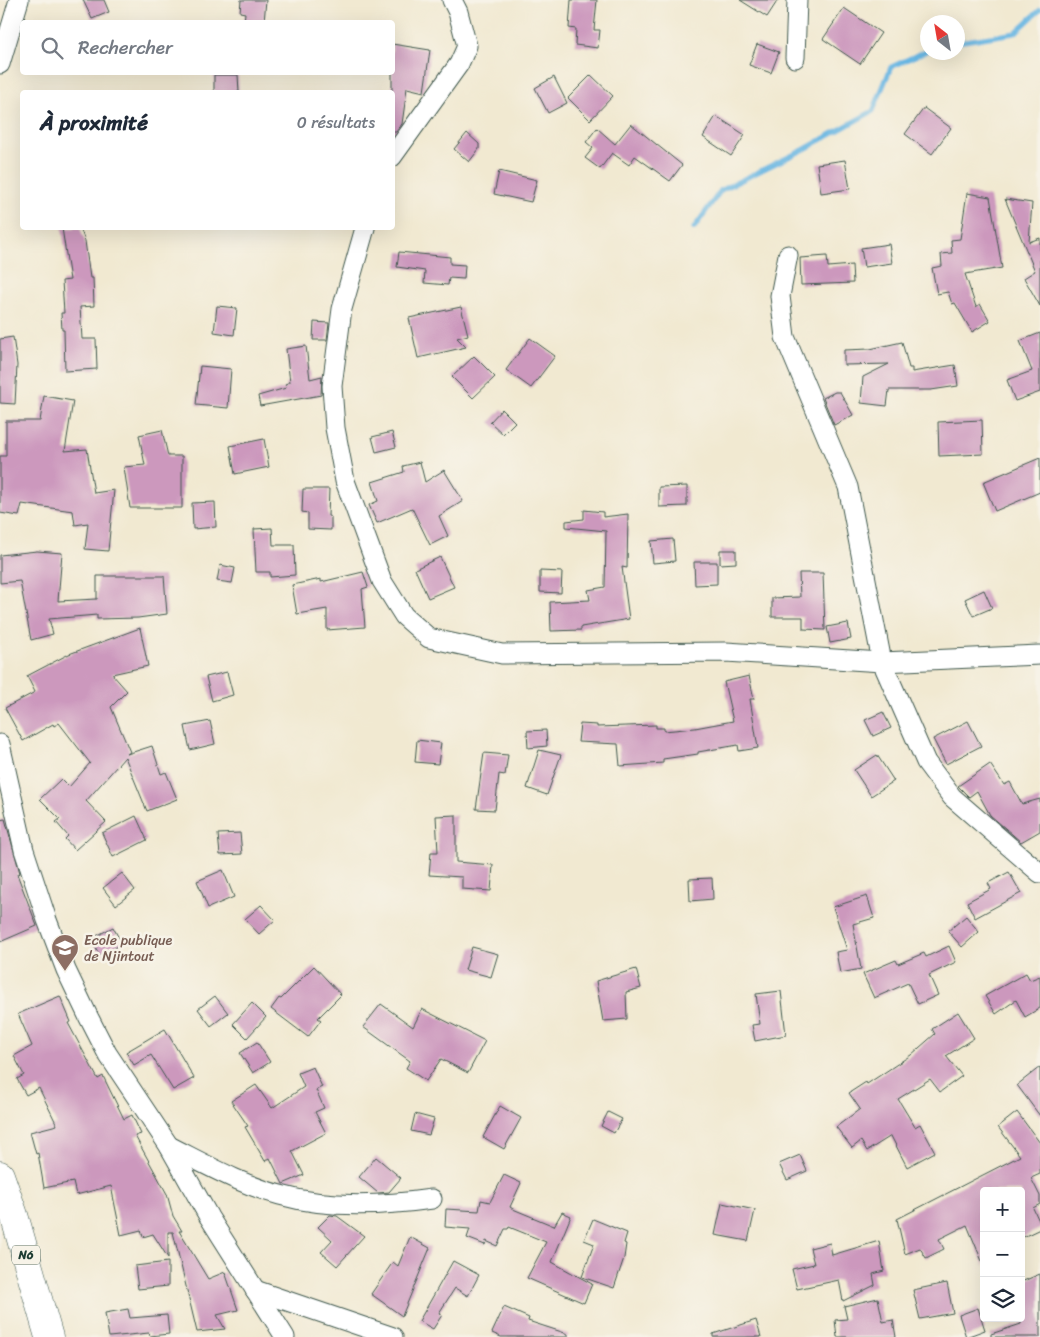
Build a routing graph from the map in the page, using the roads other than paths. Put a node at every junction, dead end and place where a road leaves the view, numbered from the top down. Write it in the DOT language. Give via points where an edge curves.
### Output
graph roads {
  1 [pos="19,0"];
  2 [pos="452,0"];
  3 [pos="797,0"];
  4 [pos="795,58"];
  5 [pos="0,64"];
  6 [pos="395,153"];
  7 [pos="364,230"];
  8 [pos="788,255"];
  9 [pos="1040,655"];
  10 [pos="882,662"];
  11 [pos="0,744"];
  12 [pos="1040,873"];
  13 [pos="169,1146"];
  14 [pos="0,1175"];
  15 [pos="432,1199"];
  16 [pos="255,1290"];
  17 [pos="49,1337"];
  18 [pos="285,1337"];
  19 [pos="392,1337"];
  1 -- 5 [label="street"];
  2 -- 6 [label="street" via="467,46 459,64"];
  3 -- 4 [label="street"];
  7 -- 10 [label="street" via="342,309 332,386 335,428 345,481 366,541 393,601 413,625 429,638 502,654 726,652"];
  8 -- 10 [label="street" via="780,296 785,337 848,487"];
  9 -- 10 [label="street"];
  10 -- 12 [label="street" via="926,762 952,797"];
  11 -- 13 [label="street" via="24,850 66,970 107,1053"];
  13 -- 15 [label="street" via="246,1183 281,1195 357,1205"];
  13 -- 16 [label="street"];
  14 -- 17 [label="highway, N6"];
  16 -- 18 [label="street"];
  16 -- 19 [label="street"];
}
